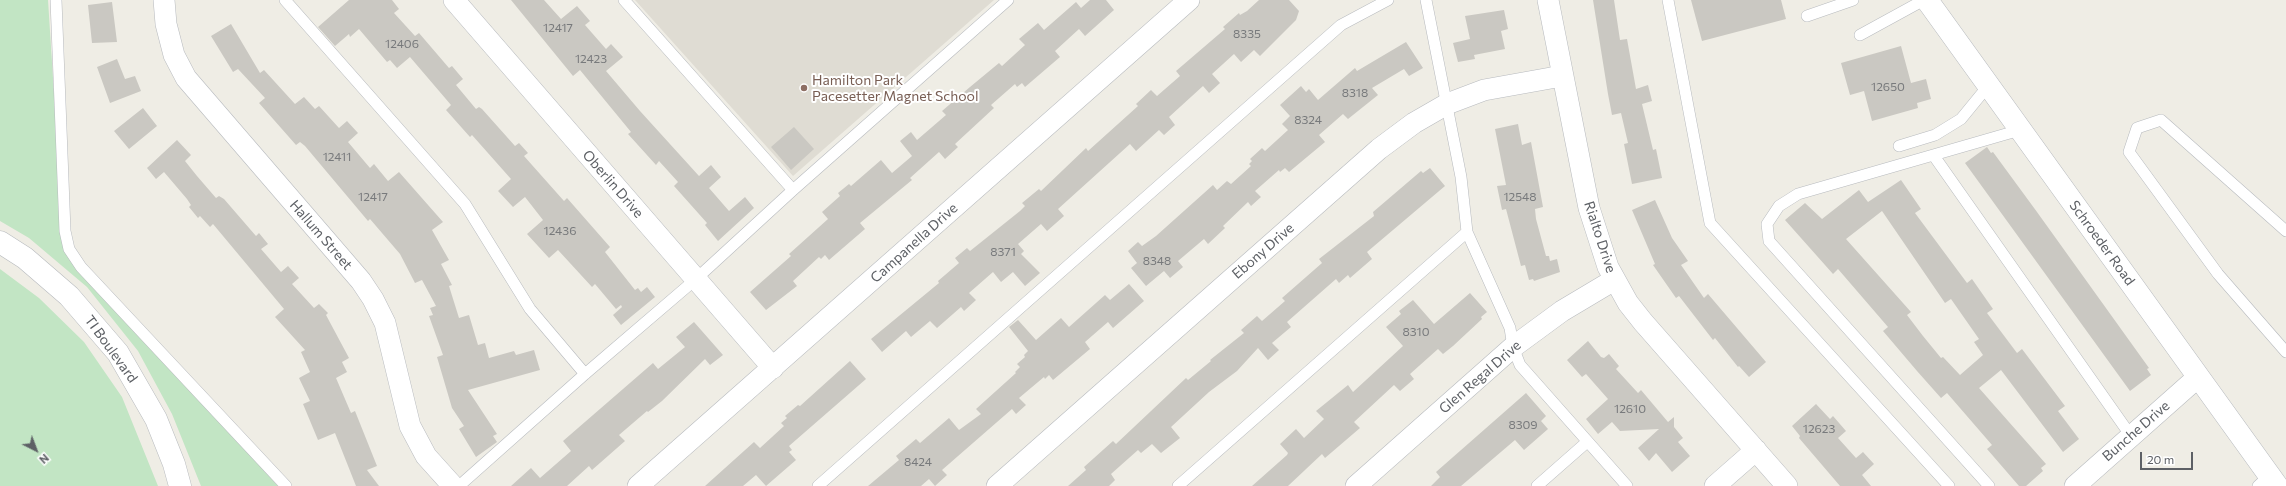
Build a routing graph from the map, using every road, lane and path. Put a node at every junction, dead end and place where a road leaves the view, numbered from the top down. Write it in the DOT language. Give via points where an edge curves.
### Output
graph roads {
  1 [pos="56,0"];
  2 [pos="164,0"];
  3 [pos="285,0"];
  4 [pos="454,0"];
  5 [pos="624,0"];
  6 [pos="1008,0"];
  7 [pos="1189,0"];
  8 [pos="1388,0"];
  9 [pos="1426,0"];
  10 [pos="1548,0"];
  11 [pos="1668,0"];
  12 [pos="1853,0"];
  13 [pos="1924,0"];
  14 [pos="1927,0"];
  15 [pos="1807,16"];
  16 [pos="1860,34"];
  17 [pos="1562,76"];
  18 [pos="1988,86"];
  19 [pos="1447,104"];
  20 [pos="2020,130"];
  21 [pos="1898,146"];
  22 [pos="1934,156"];
  23 [pos="793,190"];
  24 [pos="2286,231"];
  25 [pos="1467,232"];
  26 [pos="0,242"];
  27 [pos="696,280"];
  28 [pos="1614,280"];
  29 [pos="1513,347"];
  30 [pos="2286,352"];
  31 [pos="773,368"];
  32 [pos="585,374"];
  33 [pos="2198,377"];
  34 [pos="2131,436"];
  35 [pos="1587,442"];
  36 [pos="1756,450"];
  37 [pos="2268,482"];
  38 [pos="180,486"];
  39 [pos="286,486"];
  40 [pos="453,486"];
  41 [pos="459,486"];
  42 [pos="638,486"];
  43 [pos="818,486"];
  44 [pos="997,486"];
  45 [pos="1178,486"];
  46 [pos="1356,486"];
  47 [pos="1537,486"];
  48 [pos="1627,486"];
  49 [pos="1715,486"];
  50 [pos="1787,486"];
  51 [pos="1949,486"];
  52 [pos="1988,486"];
  53 [pos="2075,486"];
  1 -- 39 [label="lane" via="65,231 69,249 81,267"];
  2 -- 40 [label="street, Hallum Street" via="166,24 174,55 186,78 361,281 373,299 385,323 410,426 426,456"];
  3 -- 32 [label="lane" via="465,204 530,309"];
  4 -- 27 [label="street, Oberlin Drive"];
  5 -- 23 [label="lane"];
  6 -- 23 [label="lane"];
  7 -- 31 [label="street, Campanella Drive"];
  8 -- 43 [label="lane" via="1341,25"];
  9 -- 19 [label="lane"];
  10 -- 17 [label="street, Rialto Drive"];
  11 -- 51 [label="lane" via="1710,223"];
  12 -- 15 [label="lane"];
  13 -- 16 [label="lane"];
  14 -- 18 [label="street, Schroeder Road"];
  17 -- 19 [label="street, Ebony Drive" via="1484,90"];
  17 -- 28 [label="street, Rialto Drive" via="1588,208"];
  18 -- 20 [label="street, Schroeder Road"];
  18 -- 21 [label="lane" via="1961,119 1935,135"];
  19 -- 25 [label="lane" via="1461,177"];
  19 -- 44 [label="street, Ebony Drive" via="1414,123 1379,149"];
  20 -- 22 [label="lane"];
  20 -- 33 [label="street, Schroeder Road"];
  22 -- 34 [label="lane"];
  22 -- 52 [label="lane" via="1798,194 1780,206 1767,224 1769,241"];
  23 -- 27 [label="lane"];
  24 -- 30 [label="lane" via="2161,120 2137,128 2129,152 2218,274"];
  25 -- 29 [label="lane" via="1510,328"];
  25 -- 45 [label="lane"];
  26 -- 38 [label="street, TI Boulevard" via="25,258 69,296 118,353 156,419"];
  27 -- 31 [label="street, Oberlin Drive"];
  27 -- 32 [label="lane"];
  28 -- 29 [label="street, Glen Regal Drive" via="1562,311"];
  28 -- 36 [label="street, Rialto Drive" via="1643,322"];
  29 -- 35 [label="lane" via="1520,365"];
  29 -- 46 [label="street, Glen Regal Drive"];
  31 -- 42 [label="street, Campanella Drive"];
  32 -- 41 [label="lane"];
  33 -- 34 [label="street, Bunche Drive"];
  33 -- 37 [label="street, Schroeder Road"];
  34 -- 53 [label="street, Bunche Drive"];
  35 -- 47 [label="lane"];
  35 -- 48 [label="lane"];
  36 -- 49 [label="street"];
  36 -- 50 [label="street, Rialto Drive"];
}
